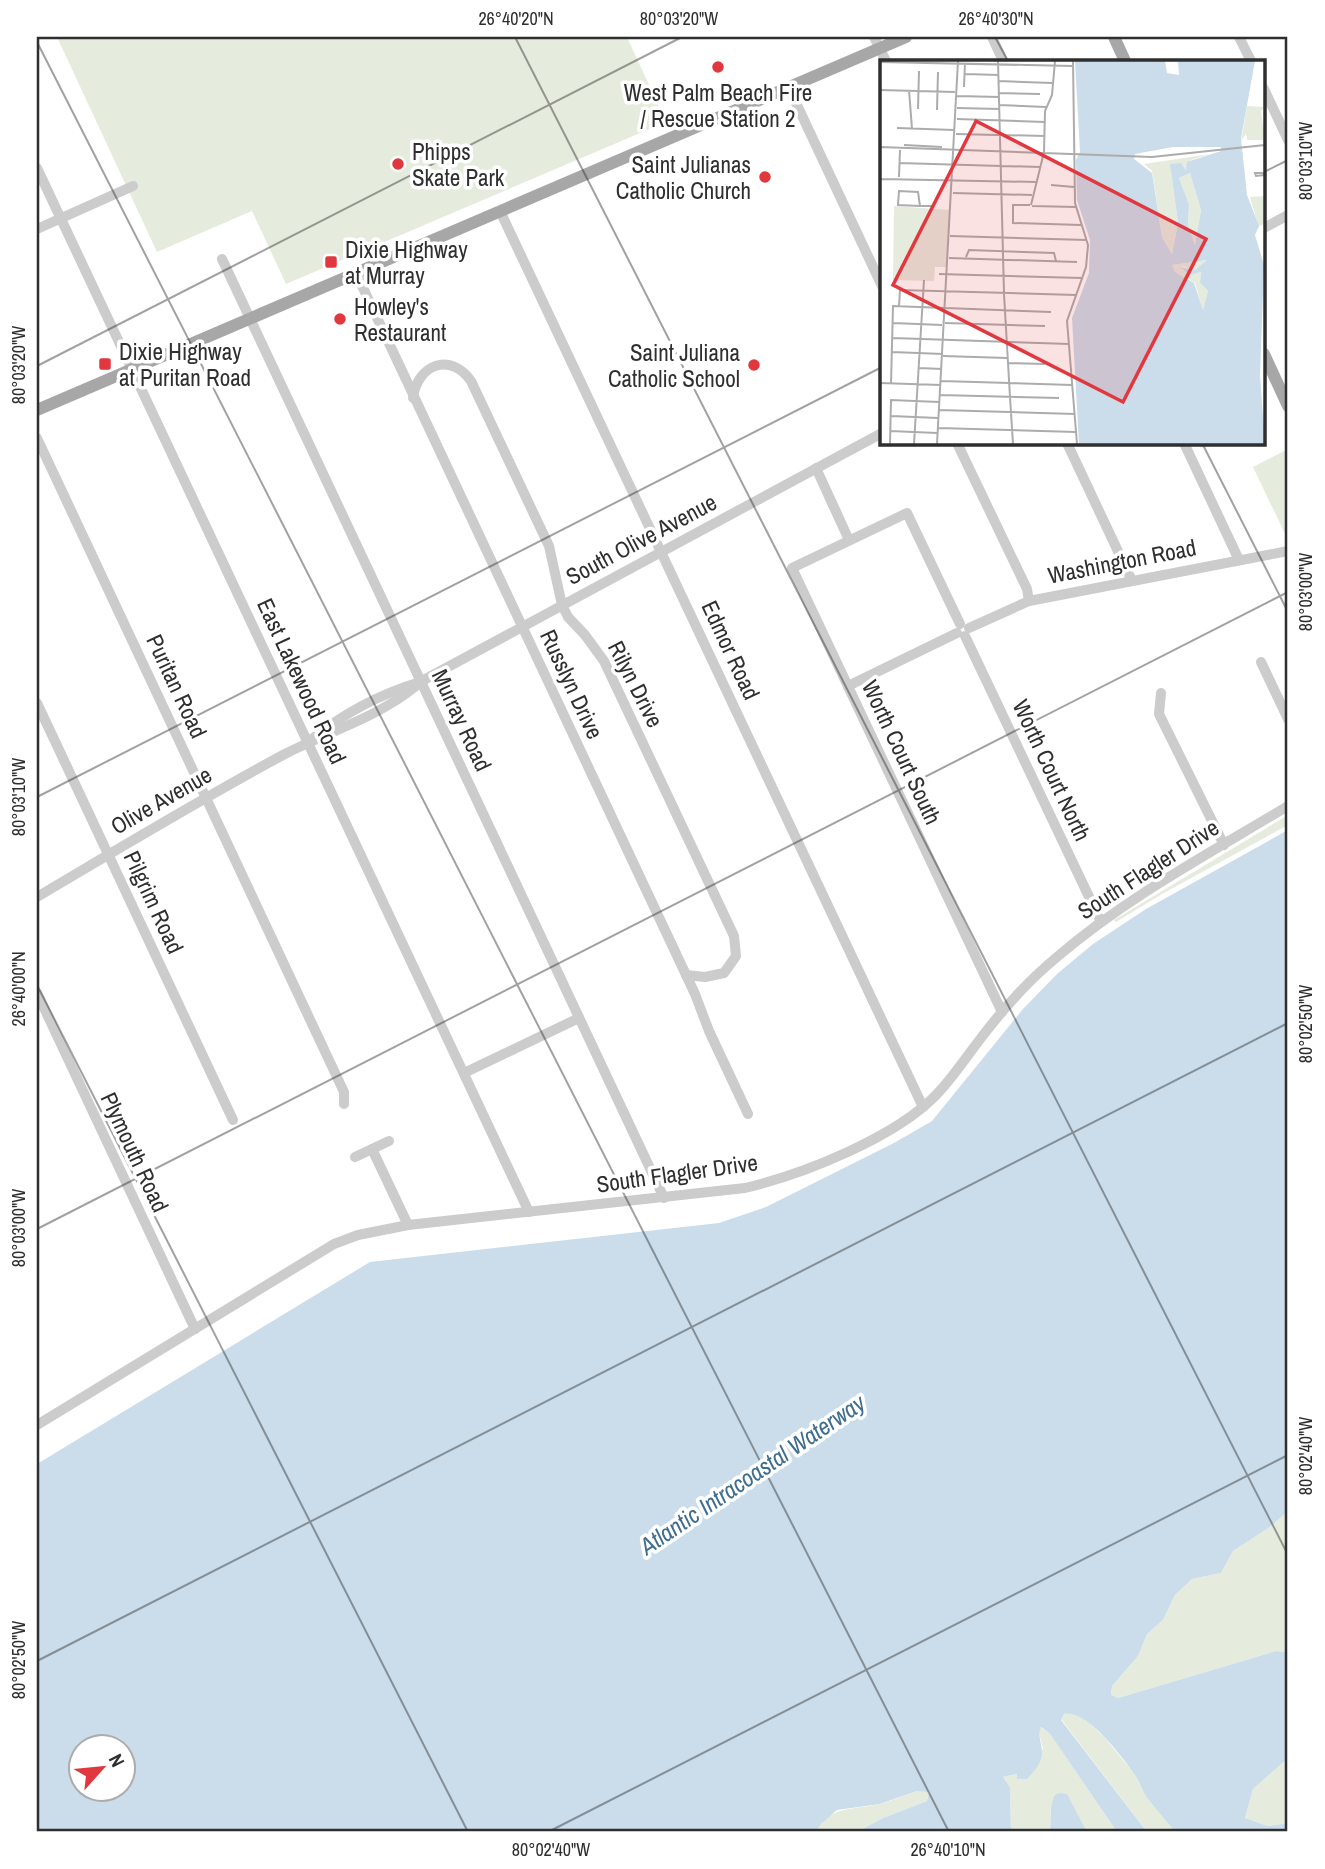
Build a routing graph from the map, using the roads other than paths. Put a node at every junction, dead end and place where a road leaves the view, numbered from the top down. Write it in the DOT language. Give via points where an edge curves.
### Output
graph roads {
  1 [pos="906,37"];
  2 [pos="992,37"];
  3 [pos="1114,37"];
  4 [pos="1239,37"];
  5 [pos="877,42"];
  6 [pos="886,60"];
  7 [pos="1003,60"];
  8 [pos="1125,60"];
  9 [pos="1250,60"];
  10 [pos="789,88"];
  11 [pos="1266,93"];
  12 [pos="1288,140"];
  13 [pos="37,168"];
  14 [pos="132,186"];
  15 [pos="500,211"];
  16 [pos="1288,215"];
  17 [pos="61,219"];
  18 [pos="1266,227"];
  19 [pos="37,229"];
  20 [pos="222,259"];
  21 [pos="356,273"];
  22 [pos="880,282"];
  23 [pos="248,319"];
  24 [pos="1266,358"];
  25 [pos="131,370"];
  26 [pos="413,398"];
  27 [pos="1288,406"];
  28 [pos="37,410"];
  29 [pos="880,434"];
  30 [pos="37,438"];
  31 [pos="957,444"];
  32 [pos="1067,444"];
  33 [pos="1184,444"];
  34 [pos="816,468"];
  35 [pos="849,540"];
  36 [pos="662,551"];
  37 [pos="1288,551"];
  38 [pos="1239,560"];
  39 [pos="1132,581"];
  40 [pos="1029,601"];
  41 [pos="562,605"];
  42 [pos="522,627"];
  43 [pos="963,630"];
  44 [pos="1261,662"];
  45 [pos="420,682"];
  46 [pos="848,686"];
  47 [pos="1161,693"];
  48 [pos="37,703"];
  49 [pos="1288,719"];
  50 [pos="308,742"];
  51 [pos="206,797"];
  52 [pos="1288,806"];
  53 [pos="1224,845"];
  54 [pos="108,855"];
  55 [pos="37,897"];
  56 [pos="1101,922"];
  57 [pos="686,975"];
  58 [pos="37,993"];
  59 [pos="1002,1012"];
  60 [pos="579,1018"];
  61 [pos="464,1073"];
  62 [pos="344,1104"];
  63 [pos="923,1107"];
  64 [pos="748,1114"];
  65 [pos="233,1119"];
  66 [pos="389,1141"];
  67 [pos="372,1149"];
  68 [pos="355,1157"];
  69 [pos="664,1198"];
  70 [pos="529,1212"];
  71 [pos="408,1225"];
  72 [pos="195,1329"];
  73 [pos="37,1425"];
  1 -- 5 [label="main road"];
  2 -- 7 [label="street"];
  3 -- 8 [label="main road"];
  4 -- 9 [label="street"];
  5 -- 6 [label="street"];
  5 -- 10 [label="main road"];
  10 -- 15 [label="main road"];
  10 -- 22 [label="street"];
  11 -- 12 [label="street"];
  13 -- 17 [label="street, East Lakewood Road"];
  14 -- 17 [label="street"];
  15 -- 21 [label="main road"];
  15 -- 36 [label="street, Edmor Road"];
  16 -- 18 [label="street"];
  17 -- 19 [label="street"];
  17 -- 25 [label="street, East Lakewood Road"];
  20 -- 23 [label="street, Murray Road"];
  21 -- 23 [label="main road"];
  21 -- 26 [label="street, Russlyn Drive"];
  23 -- 25 [label="main road"];
  23 -- 45 [label="street, Murray Road"];
  24 -- 27 [label="main road"];
  25 -- 28 [label="main road"];
  25 -- 50 [label="street, East Lakewood Road"];
  26 -- 41 [label="street, Rilyn Drive" via="418,380 434,366 455,367 471,381 550,546"];
  26 -- 42 [label="street, Russlyn Drive"];
  29 -- 34 [label="street, South Olive Avenue"];
  30 -- 51 [label="street, Puritan Road"];
  31 -- 40 [label="street"];
  32 -- 39 [label="street"];
  33 -- 38 [label="street"];
  34 -- 35 [label="street"];
  34 -- 36 [label="street, South Olive Avenue"];
  35 -- 43 [label="street, Worth Court North" via="907,513"];
  35 -- 46 [label="street, Worth Court South" via="792,568"];
  36 -- 41 [label="street, South Olive Avenue"];
  36 -- 63 [label="street, Edmor Road"];
  37 -- 38 [label="street, Washington Road"];
  38 -- 39 [label="street, Washington Road"];
  39 -- 40 [label="street, Washington Road"];
  40 -- 43 [label="street, Washington Road"];
  41 -- 42 [label="street, South Olive Avenue"];
  41 -- 57 [label="street, Rilyn Drive" via="604,661 736,943 736,956 724,973"];
  42 -- 45 [label="street, South Olive Avenue"];
  42 -- 57 [label="street, Russlyn Drive"];
  43 -- 46 [label="street, Washington Road"];
  43 -- 56 [label="street, Worth Court North"];
  44 -- 49 [label="street"];
  45 -- 50 [label="street, Olive Avenue" via="401,698"];
  45 -- 60 [label="street, Murray Road"];
  46 -- 59 [label="street, Worth Court South"];
  47 -- 53 [label="street" via="1160,714"];
  48 -- 54 [label="street, Pilgrim Road"];
  50 -- 51 [label="street, Olive Avenue"];
  50 -- 61 [label="street, East Lakewood Road"];
  51 -- 54 [label="street, Olive Avenue"];
  51 -- 62 [label="street, Puritan Road" via="344,1092"];
  52 -- 53 [label="street, South Flagler Drive"];
  53 -- 56 [label="street, South Flagler Drive"];
  54 -- 55 [label="street, Olive Avenue"];
  54 -- 65 [label="street, Pilgrim Road"];
  56 -- 59 [label="street, South Flagler Drive" via="1054,959"];
  57 -- 64 [label="street, Russlyn Drive"];
  58 -- 72 [label="street, Plymouth Road"];
  59 -- 63 [label="street, South Flagler Drive"];
  60 -- 61 [label="street"];
  60 -- 69 [label="street, Murray Road"];
  61 -- 70 [label="street, East Lakewood Road"];
  63 -- 69 [label="street, South Flagler Drive" via="893,1129 795,1174 745,1188"];
  66 -- 67 [label="street"];
  67 -- 68 [label="street"];
  67 -- 71 [label="street"];
  69 -- 70 [label="street, South Flagler Drive"];
  70 -- 71 [label="street, South Flagler Drive"];
  71 -- 72 [label="street, South Flagler Drive" via="334,1244"];
  72 -- 73 [label="street, South Flagler Drive"];
}
